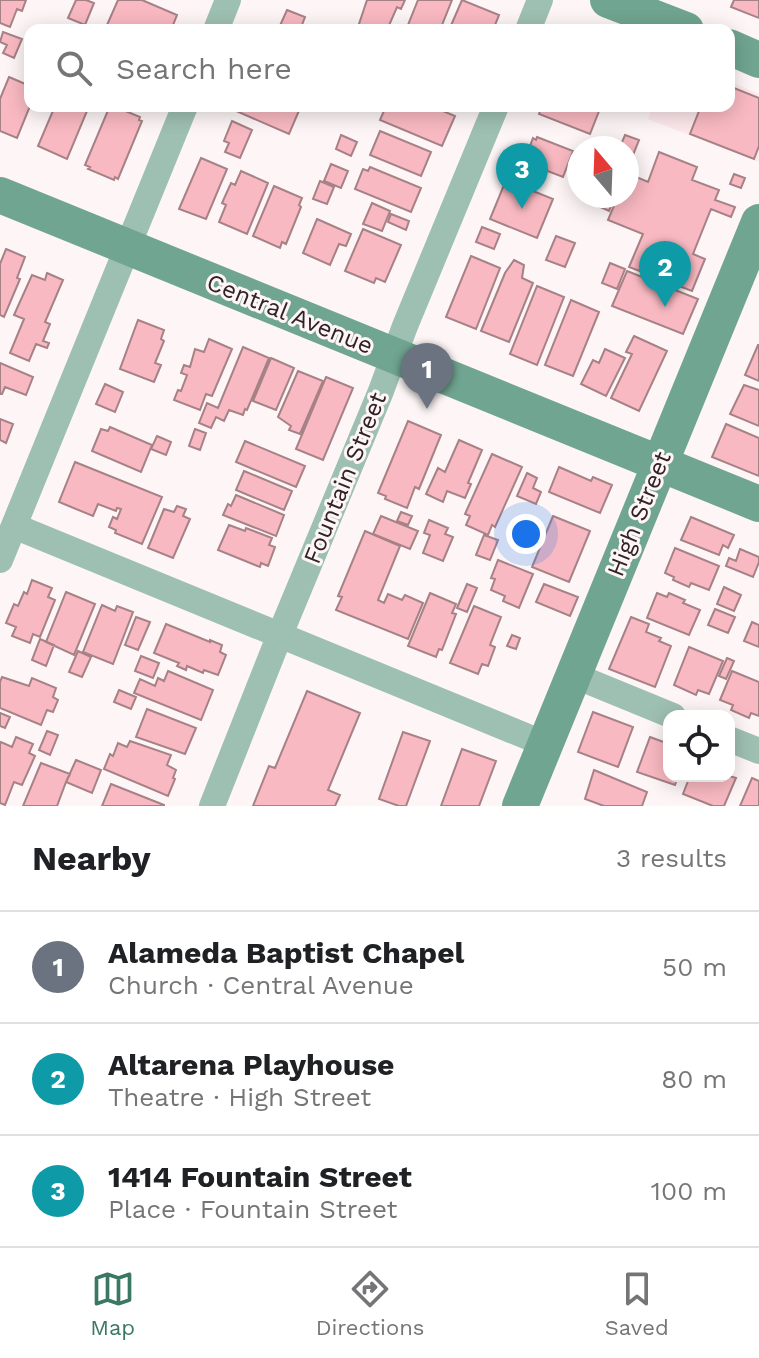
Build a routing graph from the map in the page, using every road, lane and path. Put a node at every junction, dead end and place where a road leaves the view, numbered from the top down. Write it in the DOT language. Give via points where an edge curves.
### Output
graph roads {
  1 [pos="228,0"];
  2 [pos="540,0"];
  3 [pos="608,0"];
  4 [pos="218,24"];
  5 [pos="530,24"];
  6 [pos="670,24"];
  7 [pos="735,50"];
  8 [pos="759,60"];
  9 [pos="183,112"];
  10 [pos="494,112"];
  11 [pos="0,195"];
  12 [pos="759,222"];
  13 [pos="127,246"];
  14 [pos="394,356"];
  15 [pos="660,463"];
  16 [pos="759,504"];
  17 [pos="14,526"];
  18 [pos="0,560"];
  19 [pos="279,637"];
  20 [pos="573,675"];
  21 [pos="663,712"];
  22 [pos="735,741"];
  23 [pos="545,744"];
  24 [pos="759,751"];
  25 [pos="212,806"];
  26 [pos="520,806"];
  1 -- 4 [label="street"];
  2 -- 5 [label="street"];
  3 -- 6 [label="street"];
  7 -- 8 [label="street"];
  9 -- 13 [label="street"];
  10 -- 14 [label="street, Fountain Street"];
  11 -- 13 [label="street, Central Avenue"];
  12 -- 15 [label="street, High Street"];
  13 -- 14 [label="street, Central Avenue"];
  13 -- 17 [label="street"];
  14 -- 15 [label="street, Central Avenue"];
  14 -- 19 [label="street, Fountain Street"];
  15 -- 16 [label="street, Central Avenue"];
  15 -- 20 [label="street, High Street"];
  17 -- 18 [label="street"];
  17 -- 19 [label="street"];
  19 -- 23 [label="street"];
  19 -- 25 [label="street, Fountain Street"];
  20 -- 21 [label="street"];
  20 -- 23 [label="street, High Street"];
  22 -- 24 [label="street"];
  23 -- 26 [label="street, High Street"];
}
